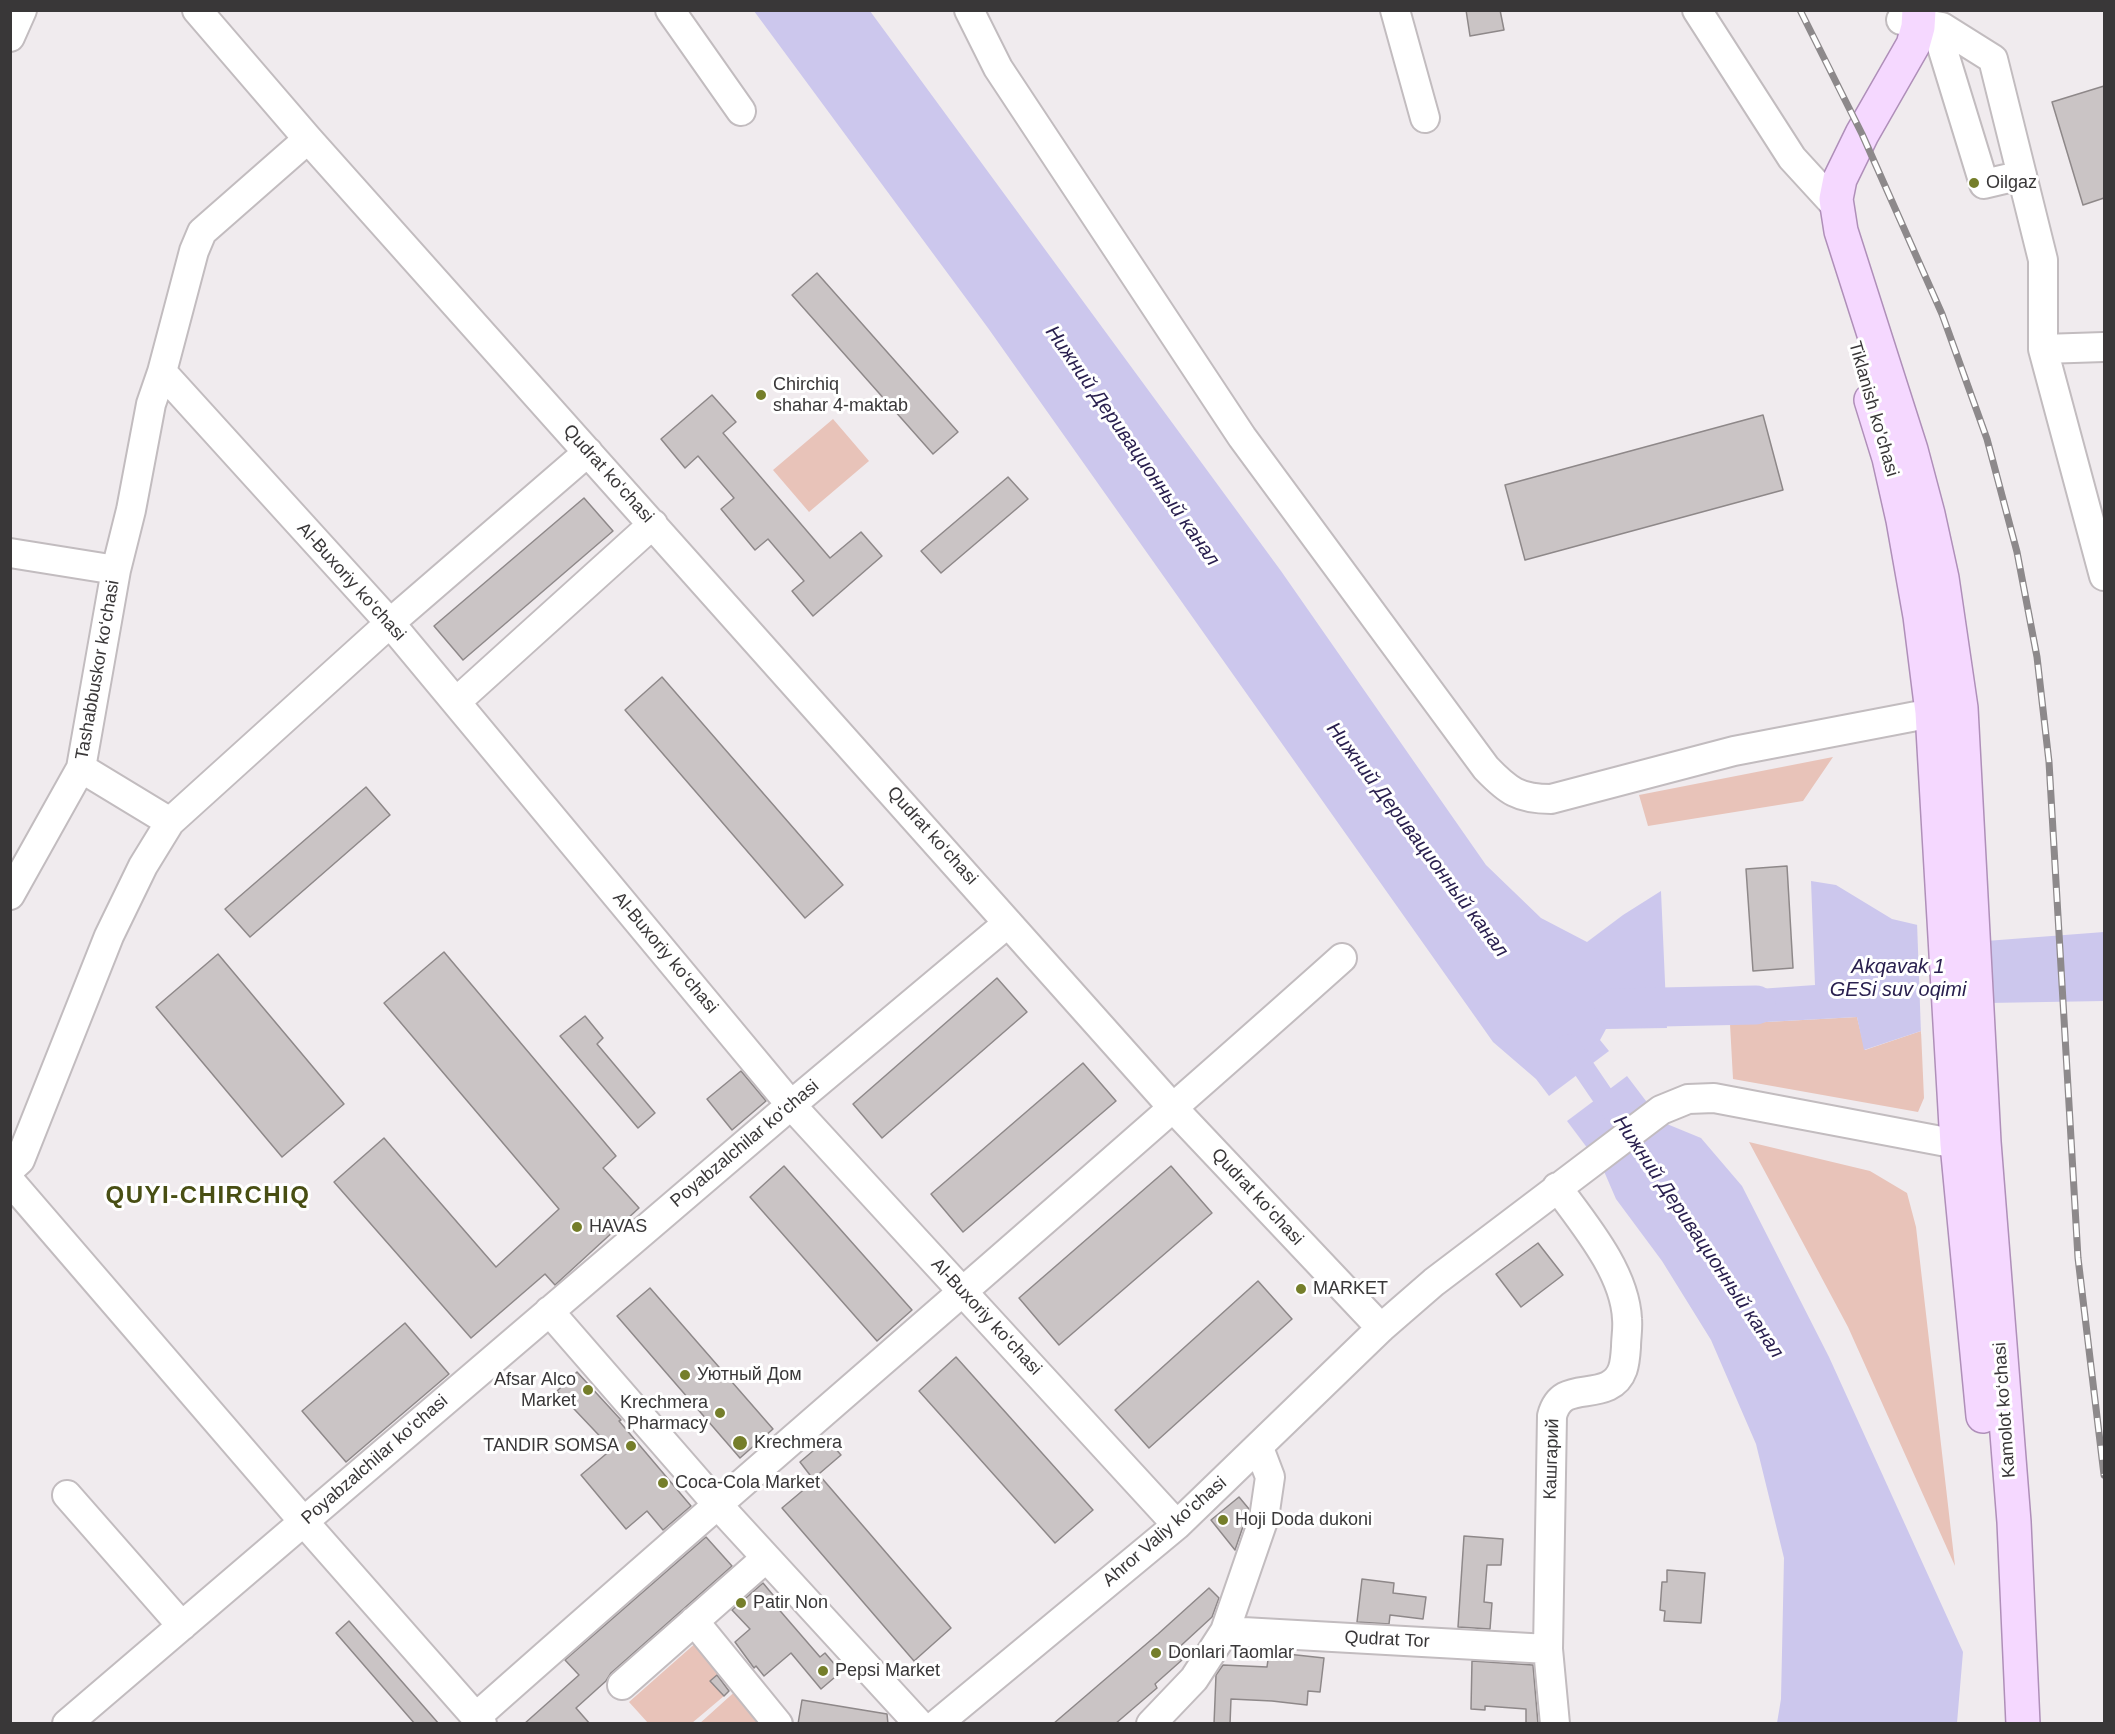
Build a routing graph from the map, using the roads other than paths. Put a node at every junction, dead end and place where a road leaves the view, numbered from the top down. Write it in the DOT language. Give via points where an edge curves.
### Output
graph roads {
  1 [pos="22,10"];
  2 [pos="197,10"];
  3 [pos="670,10"];
  4 [pos="969,10"];
  5 [pos="1395,10"];
  6 [pos="1697,10"];
  7 [pos="1909,16"];
  8 [pos="10,37"];
  9 [pos="1942,46"];
  10 [pos="741,111"];
  11 [pos="1425,118"];
  12 [pos="308,139"];
  13 [pos="2022,175"];
  14 [pos="1829,198"];
  15 [pos="2104,347"];
  16 [pos="2043,349"];
  17 [pos="162,372"];
  18 [pos="588,452"];
  19 [pos="653,524"];
  20 [pos="10,553"];
  21 [pos="116,570"];
  22 [pos="2104,576"];
  23 [pos="390,623"];
  24 [pos="456,702"];
  25 [pos="1947,710"];
  26 [pos="81,768"];
  27 [pos="170,822"];
  28 [pos="10,895"];
  29 [pos="1008,923"];
  30 [pos="1342,958"];
  31 [pos="791,1105"];
  32 [pos="1174,1109"];
  33 [pos="1971,1143"];
  34 [pos="10,1169"];
  35 [pos="10,1181"];
  36 [pos="1557,1187"];
  37 [pos="963,1292"];
  38 [pos="549,1311"];
  39 [pos="1381,1328"];
  40 [pos="1259,1448"];
  41 [pos="67,1495"];
  42 [pos="717,1504"];
  43 [pos="304,1522"];
  44 [pos="1177,1525"];
  45 [pos="766,1558"];
  46 [pos="694,1621"];
  47 [pos="182,1626"];
  48 [pos="1225,1631"];
  49 [pos="1548,1649"];
  50 [pos="622,1685"];
  51 [pos="479,1720"];
  52 [pos="67,1724"];
  53 [pos="778,1724"];
  54 [pos="919,1724"];
  55 [pos="937,1724"];
  56 [pos="1150,1724"];
  57 [pos="1555,1724"];
  58 [pos="2004,1724"];
  59 [pos="2023,1724"];
  1 -- 8 [label="street"];
  2 -- 12 [label="street, Qudrat ko‘chasi"];
  3 -- 10 [label="street"];
  4 -- 25 [label="street" via="998,68 1242,437 1486,768 1513,792 1532,799 1551,799 1734,751"];
  5 -- 11 [label="street"];
  6 -- 14 [label="street" via="1792,158"];
  7 -- 13 [label="street" via="1942,27 1993,59"];
  7 -- 14 [label="main road" via="1913,45 1845,167 1836,192"];
  9 -- 13 [label="street" via="1984,184"];
  12 -- 17 [label="street" via="202,232"];
  12 -- 18 [label="street, Qudrat ko‘chasi"];
  13 -- 16 [label="street" via="2043,260"];
  14 -- 25 [label="main road" via="1928,514 1942,578"];
  15 -- 16 [label="street"];
  16 -- 22 [label="street"];
  17 -- 21 [label="street, Tashabbuskor ko‘chasi" via="151,404"];
  17 -- 23 [label="street, Al-Buxoriy ko‘chasi"];
  18 -- 19 [label="street, Qudrat ko‘chasi"];
  18 -- 23 [label="street"];
  19 -- 24 [label="street"];
  19 -- 29 [label="street, Qudrat ko‘chasi"];
  20 -- 21 [label="street, Tashabbuskor ko‘chasi"];
  21 -- 26 [label="street, Tashabbuskor ko‘chasi"];
  23 -- 24 [label="street, Al-Buxoriy ko‘chasi"];
  23 -- 27 [label="street"];
  24 -- 31 [label="street, Al-Buxoriy ko‘chasi"];
  25 -- 33 [label="main road, Kamolot ko‘chasi"];
  26 -- 27 [label="street"];
  26 -- 28 [label="street, Tashabbuskor ko‘chasi"];
  27 -- 34 [label="street" via="143,866 109,936 20,1160"];
  29 -- 31 [label="street, Poyabzalchilar ko‘chasi"];
  29 -- 32 [label="street, Qudrat ko‘chasi"];
  30 -- 32 [label="street"];
  31 -- 37 [label="street, Al-Buxoriy ko‘chasi"];
  31 -- 38 [label="street, Poyabzalchilar ko‘chasi"];
  32 -- 37 [label="street"];
  32 -- 39 [label="street, Qudrat ko‘chasi"];
  33 -- 36 [label="street" via="1714,1098 1688,1099 1660,1110"];
  33 -- 58 [label="main road"];
  33 -- 59 [label="main road, Kamolot ko‘chasi" via="2014,1522"];
  35 -- 43 [label="street"];
  36 -- 39 [label="street"];
  36 -- 49 [label="street, Кашгарий" via="1596,1241 1620,1287 1627,1319 1624,1370 1619,1377 1608,1386 1569,1394 1555,1405 1552,1416"];
  37 -- 42 [label="street"];
  37 -- 44 [label="street, Al-Buxoriy ko‘chasi"];
  38 -- 42 [label="street"];
  38 -- 43 [label="street, Poyabzalchilar ko‘chasi"];
  39 -- 40 [label="street, Ahror Valiy koʻchasi"];
  40 -- 44 [label="street, Ahror Valiy koʻchasi"];
  40 -- 48 [label="street" via="1270,1477 1264,1518"];
  41 -- 47 [label="street"];
  42 -- 45 [label="street"];
  42 -- 51 [label="street"];
  43 -- 47 [label="street, Poyabzalchilar ko‘chasi"];
  43 -- 51 [label="street"];
  44 -- 55 [label="street, Ahror Valiy koʻchasi"];
  45 -- 46 [label="street"];
  45 -- 54 [label="street"];
  46 -- 50 [label="street"];
  46 -- 53 [label="street"];
  47 -- 52 [label="street, Poyabzalchilar ko‘chasi"];
  48 -- 49 [label="street, Qudrat Tor"];
  48 -- 56 [label="street" via="1194,1679"];
  49 -- 57 [label="street, Кашгарий"];
}
